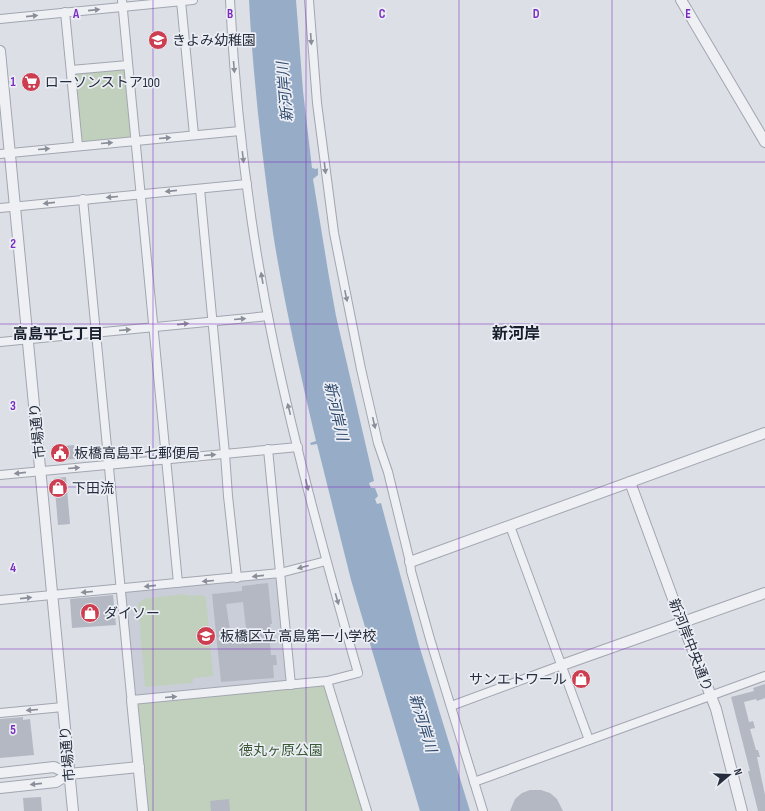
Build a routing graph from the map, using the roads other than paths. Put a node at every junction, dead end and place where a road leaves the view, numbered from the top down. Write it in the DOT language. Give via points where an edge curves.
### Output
graph roads {
  1 [pos="193,0"];
  2 [pos="230,0"];
  3 [pos="309,0"];
  4 [pos="681,0"];
  5 [pos="181,1"];
  6 [pos="123,3"];
  7 [pos="65,12"];
  8 [pos="0,19"];
  9 [pos="0,52"];
  10 [pos="128,65"];
  11 [pos="71,70"];
  12 [pos="240,131"];
  13 [pos="194,135"];
  14 [pos="136,141"];
  15 [pos="765,142"];
  16 [pos="78,146"];
  17 [pos="5,153"];
  18 [pos="247,184"];
  19 [pos="200,189"];
  20 [pos="141,194"];
  21 [pos="83,199"];
  22 [pos="15,206"];
  23 [pos="0,208"];
  24 [pos="268,316"];
  25 [pos="212,322"];
  26 [pos="154,327"];
  27 [pos="96,333"];
  28 [pos="28,339"];
  29 [pos="0,342"];
  30 [pos="765,433"];
  31 [pos="298,447"];
  32 [pos="268,450"];
  33 [pos="225,454"];
  34 [pos="166,459"];
  35 [pos="108,465"];
  36 [pos="40,471"];
  37 [pos="0,475"];
  38 [pos="630,482"];
  39 [pos="510,526"];
  40 [pos="326,561"];
  41 [pos="410,562"];
  42 [pos="280,573"];
  43 [pos="237,578"];
  44 [pos="178,583"];
  45 [pos="121,589"];
  46 [pos="765,593"];
  47 [pos="52,595"];
  48 [pos="0,600"];
  49 [pos="682,622"];
  50 [pos="562,665"];
  51 [pos="765,676"];
  52 [pos="327,681"];
  53 [pos="290,685"];
  54 [pos="711,696"];
  55 [pos="132,700"];
  56 [pos="451,706"];
  57 [pos="63,707"];
  58 [pos="0,713"];
  59 [pos="589,740"];
  60 [pos="139,767"];
  61 [pos="0,773"];
  62 [pos="69,774"];
  63 [pos="474,782"];
  64 [pos="0,788"];
  65 [pos="73,811"];
  66 [pos="143,811"];
  67 [pos="367,811"];
  68 [pos="484,811"];
  69 [pos="742,811"];
  1 -- 5 [label="street"];
  2 -- 12 [label="street, one-way"];
  3 -- 41 [label="street, one-way" via="324,163 336,246 362,377"];
  4 -- 15 [label="street"];
  5 -- 6 [label="street"];
  5 -- 13 [label="street"];
  7 -- 6 [label="street, one-way"];
  6 -- 10 [label="street"];
  8 -- 7 [label="street, one-way"];
  7 -- 11 [label="street"];
  9 -- 17 [label="street, 市場通り"];
  10 -- 11 [label="street"];
  10 -- 14 [label="street"];
  11 -- 16 [label="street"];
  12 -- 13 [label="street"];
  12 -- 18 [label="street, one-way"];
  14 -- 13 [label="street, one-way"];
  16 -- 14 [label="street, one-way"];
  14 -- 20 [label="street"];
  17 -- 16 [label="street, one-way"];
  17 -- 22 [label="street, 市場通り"];
  18 -- 19 [label="street"];
  24 -- 18 [label="street, one-way"];
  19 -- 20 [label="street, one-way"];
  19 -- 25 [label="street"];
  20 -- 21 [label="street, one-way"];
  20 -- 26 [label="street"];
  21 -- 22 [label="street, one-way"];
  21 -- 27 [label="street"];
  22 -- 23 [label="street"];
  22 -- 28 [label="street, 市場通り"];
  25 -- 24 [label="street, one-way"];
  31 -- 24 [label="street, one-way"];
  26 -- 25 [label="street, one-way"];
  25 -- 33 [label="street"];
  27 -- 26 [label="street, one-way"];
  26 -- 34 [label="street"];
  27 -- 28 [label="street"];
  27 -- 35 [label="street"];
  28 -- 29 [label="street"];
  28 -- 36 [label="street, 市場通り"];
  30 -- 38 [label="street"];
  31 -- 32 [label="street"];
  31 -- 40 [label="street, one-way"];
  32 -- 33 [label="street"];
  32 -- 42 [label="street"];
  34 -- 33 [label="street, one-way"];
  33 -- 43 [label="street"];
  34 -- 35 [label="street"];
  34 -- 44 [label="street"];
  36 -- 35 [label="street, one-way"];
  35 -- 45 [label="street"];
  36 -- 37 [label="street, one-way"];
  36 -- 47 [label="street, 市場通り"];
  38 -- 39 [label="street"];
  38 -- 49 [label="street, 新河岸中央通り"];
  39 -- 41 [label="street"];
  39 -- 50 [label="street"];
  40 -- 42 [label="street, one-way"];
  40 -- 52 [label="street, one-way" via="358,673"];
  41 -- 56 [label="street"];
  42 -- 43 [label="street, one-way"];
  42 -- 53 [label="street"];
  43 -- 44 [label="street, one-way"];
  44 -- 45 [label="street, one-way"];
  45 -- 47 [label="street, one-way"];
  45 -- 55 [label="street"];
  46 -- 49 [label="street"];
  48 -- 47 [label="street, one-way"];
  47 -- 57 [label="street, 市場通り"];
  49 -- 50 [label="street"];
  49 -- 54 [label="street, 新河岸中央通り"];
  50 -- 56 [label="street"];
  50 -- 59 [label="street"];
  51 -- 54 [label="street"];
  52 -- 53 [label="street"];
  52 -- 67 [label="street"];
  55 -- 53 [label="street, one-way"];
  54 -- 59 [label="street"];
  54 -- 69 [label="street, 新河岸中央通り"];
  55 -- 60 [label="street"];
  56 -- 63 [label="street"];
  57 -- 58 [label="street, one-way"];
  57 -- 62 [label="street, 市場通り"];
  59 -- 63 [label="street"];
  60 -- 62 [label="street"];
  60 -- 66 [label="street"];
  61 -- 62 [label="street" via="54,767"];
  62 -- 64 [label="street, one-way" via="56,782"];
  62 -- 65 [label="street, 市場通り"];
  63 -- 68 [label="street"];
}
